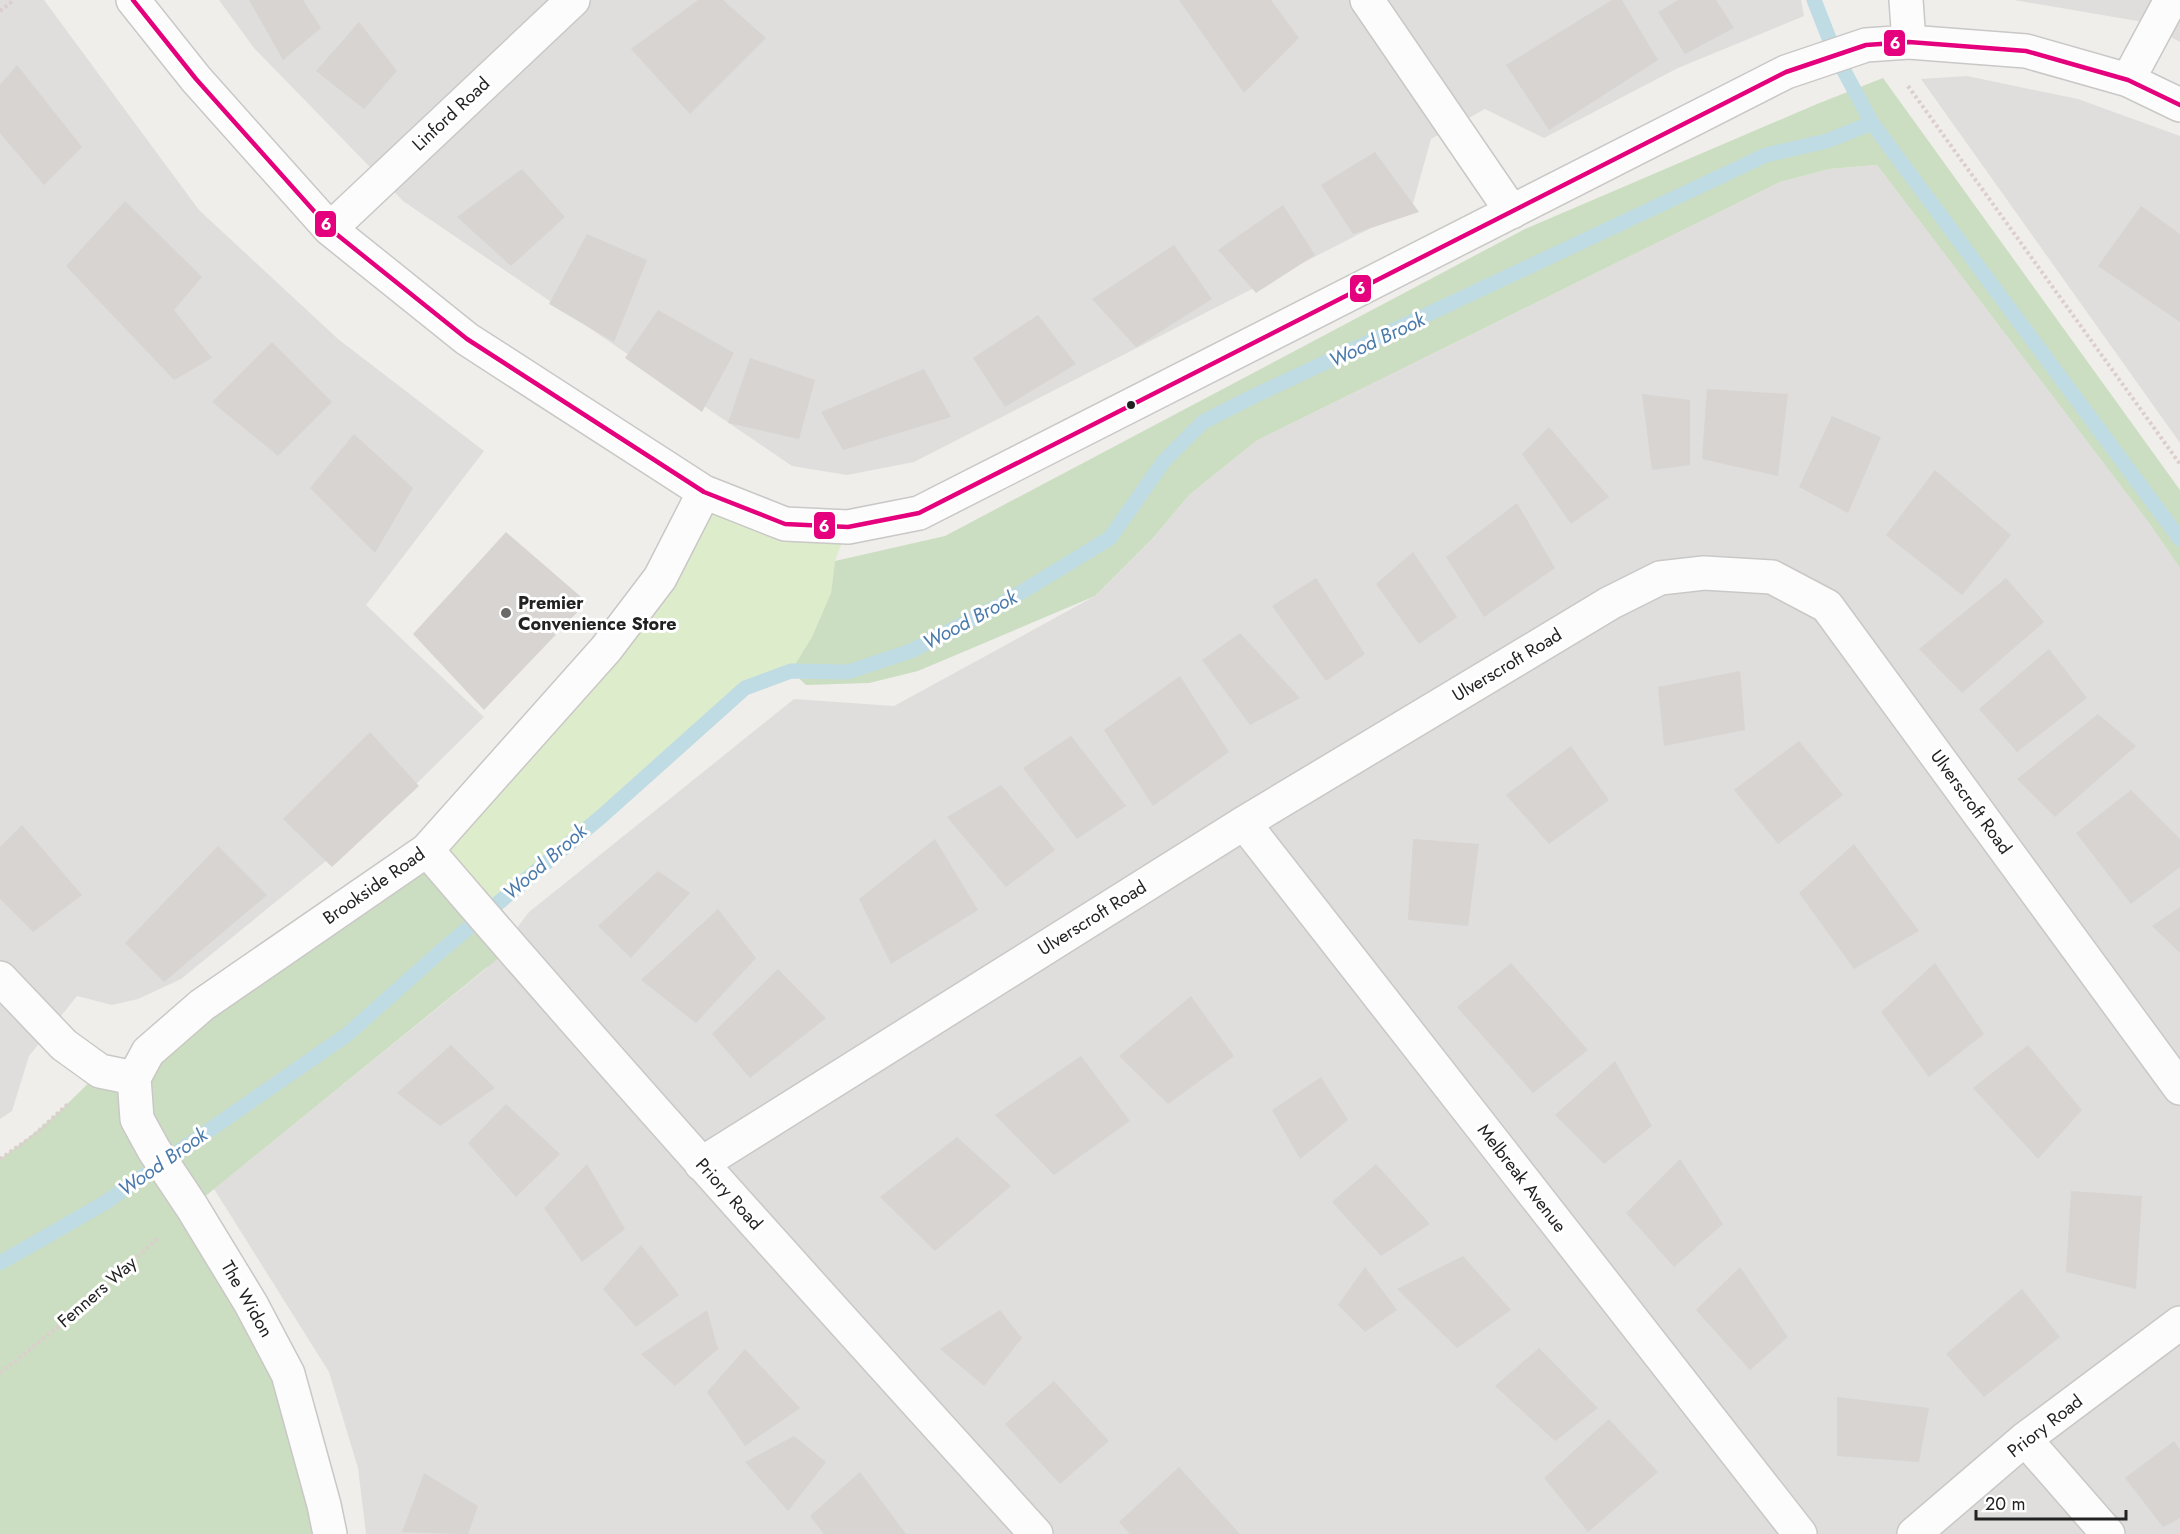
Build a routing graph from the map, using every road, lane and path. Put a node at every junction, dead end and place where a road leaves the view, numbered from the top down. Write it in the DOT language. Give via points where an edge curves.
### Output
graph roads {
  1 [pos="14,0"];
  2 [pos="133,0"];
  3 [pos="573,0"];
  4 [pos="1367,0"];
  5 [pos="1906,0"];
  6 [pos="2171,0"];
  7 [pos="0,11"];
  8 [pos="1887,44"];
  9 [pos="2128,80"];
  10 [pos="2180,105"];
  11 [pos="1512,212"];
  12 [pos="330,229"];
  13 [pos="2180,464"];
  14 [pos="704,492"];
  15 [pos="1244,823"];
  16 [pos="427,850"];
  17 [pos="0,978"];
  18 [pos="100,1071"];
  19 [pos="134,1078"];
  20 [pos="2180,1088"];
  21 [pos="0,1159"];
  22 [pos="700,1164"];
  23 [pos="183,1194"];
  24 [pos="2180,1323"];
  25 [pos="0,1373"];
  26 [pos="2025,1439"];
  27 [pos="330,1534"];
  28 [pos="1036,1534"];
  29 [pos="1800,1534"];
  30 [pos="1914,1534"];
  31 [pos="2108,1534"];
  1 -- 7 [label="path"];
  2 -- 12 [label="street" via="196,79"];
  3 -- 12 [label="street, Linford Road"];
  4 -- 11 [label="street"];
  5 -- 8 [label="street"];
  6 -- 9 [label="street"];
  8 -- 9 [label="street" via="2026,51"];
  8 -- 11 [label="street" via="1786,72"];
  8 -- 13 [label="path" via="1896,70"];
  9 -- 10 [label="street"];
  11 -- 14 [label="street" via="919,513 848,527 785,524"];
  12 -- 14 [label="street" via="467,339"];
  14 -- 16 [label="street, Brookside Road" via="660,578 606,649"];
  15 -- 20 [label="street, Ulverscroft Road" via="1610,603 1660,578 1704,573 1772,577 1827,606"];
  15 -- 22 [label="street, Ulverscroft Road"];
  15 -- 29 [label="street, Melbreak Avenue"];
  16 -- 19 [label="street, Brookside Road" via="202,1005 148,1052"];
  16 -- 22 [label="street, Priory Road"];
  17 -- 18 [label="street" via="64,1045"];
  18 -- 19 [label="street"];
  18 -- 21 [label="path" via="33,1136"];
  19 -- 23 [label="street, The Widon" via="137,1119"];
  22 -- 28 [label="street, Priory Road"];
  23 -- 25 [label="path, Fenners Way" via="87,1304"];
  23 -- 27 [label="street, The Widon" via="251,1304 288,1374"];
  24 -- 26 [label="street, Priory Road"];
  26 -- 30 [label="street, Priory Road"];
  26 -- 31 [label="street"];
}
